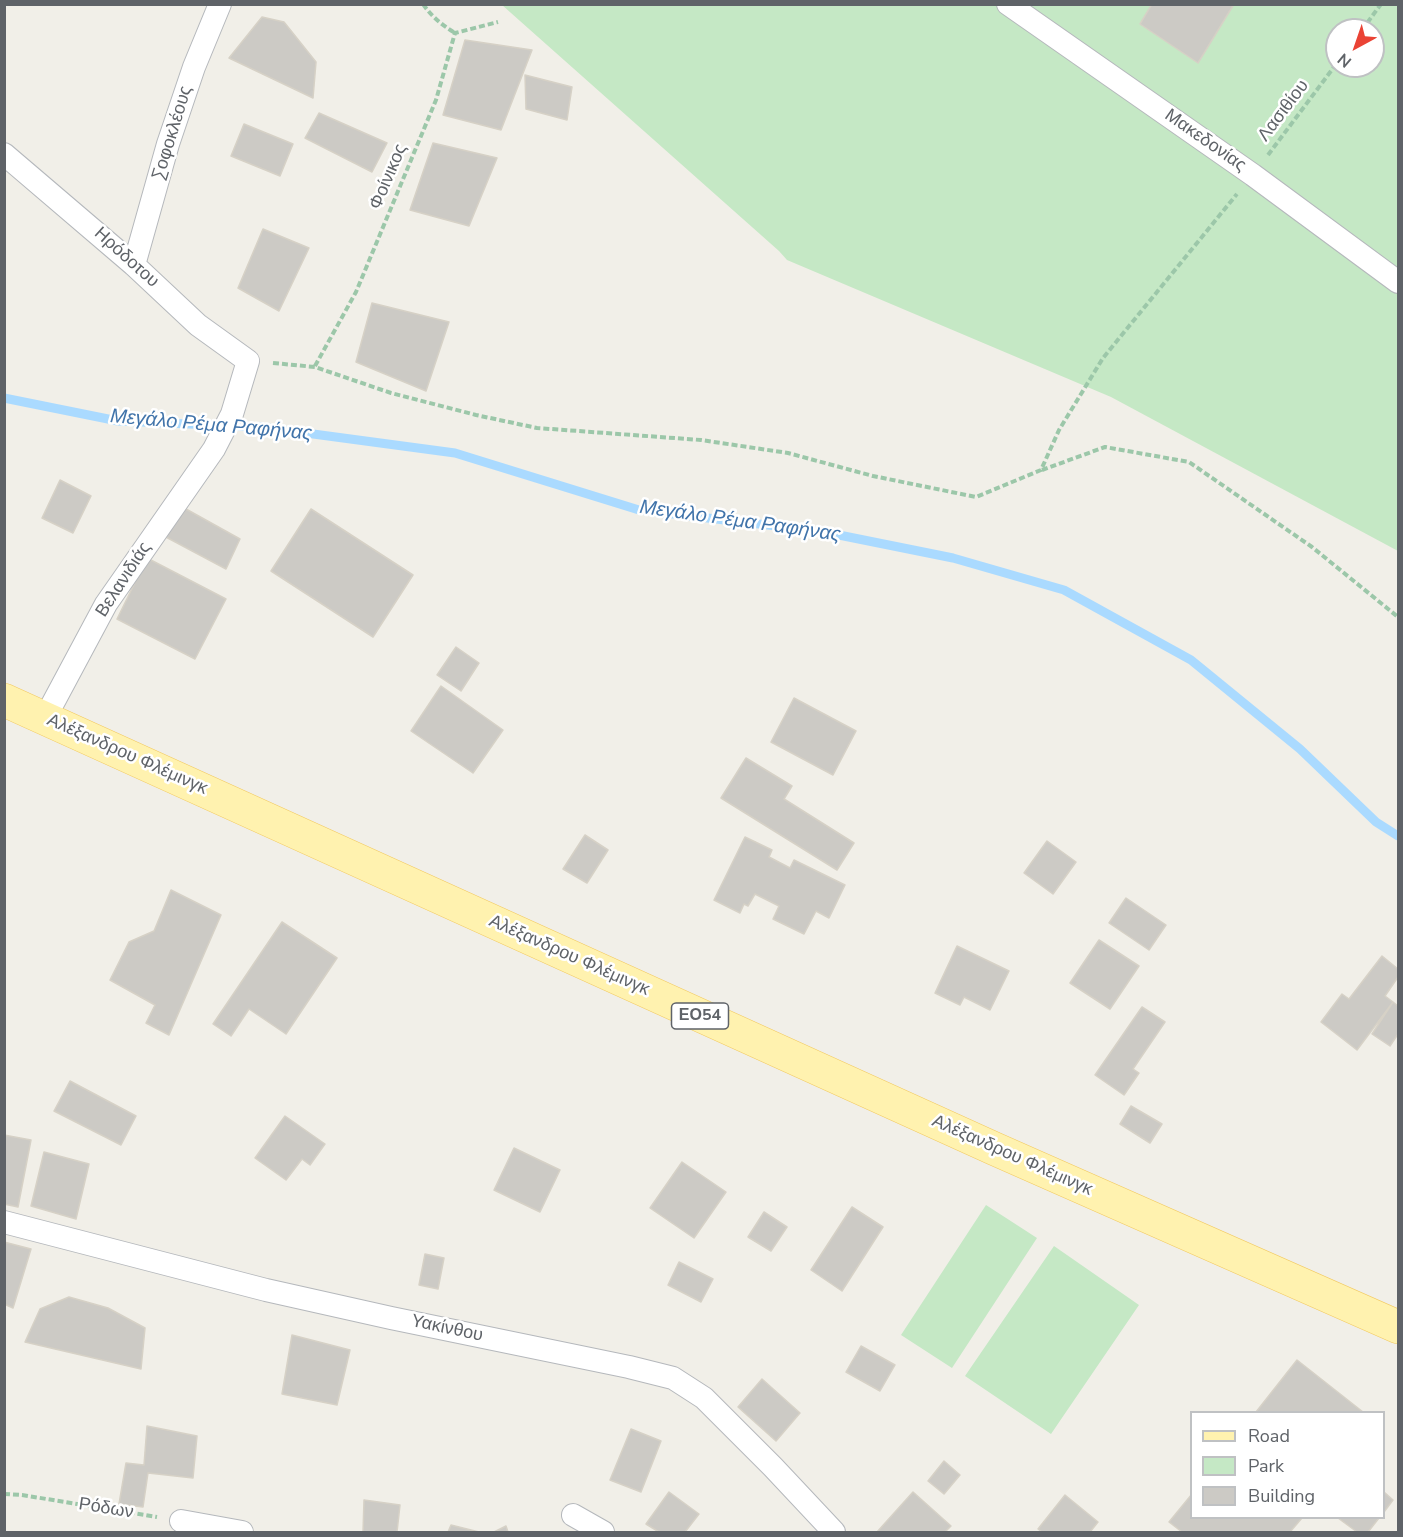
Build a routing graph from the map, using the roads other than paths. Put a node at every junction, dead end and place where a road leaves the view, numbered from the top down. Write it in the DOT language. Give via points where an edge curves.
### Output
graph roads {
  1 [pos="220,4"];
  2 [pos="1008,4"];
  3 [pos="4,154"];
  4 [pos="134,264"];
  5 [pos="1398,282"];
  6 [pos="248,361"];
  7 [pos="4,700"];
  8 [pos="45,718"];
  9 [pos="4,1222"];
  10 [pos="1398,1327"];
  11 [pos="573,1515"];
  12 [pos="181,1521"];
  13 [pos="242,1533"];
  14 [pos="603,1533"];
  15 [pos="834,1533"];
  1 -- 4 [label="street, Σοφοκλέους" via="168,144"];
  2 -- 5 [label="street, Μακεδονίας"];
  3 -- 4 [label="street, Ηρόδοτου"];
  4 -- 6 [label="street, Ηρόδοτου" via="198,326"];
  6 -- 8 [label="street, Βελανιδιάς" via="232,414 214,448 106,604"];
  7 -- 8 [label="main road, Αλέξανδρου Φλέμινγκ / ΕΟ54"];
  8 -- 10 [label="main road, Αλέξανδρου Φλέμινγκ / ΕΟ54" via="995,1149"];
  9 -- 15 [label="street, Υακίνθου" via="266,1290 673,1378 704,1398"];
  11 -- 14 [label="street"];
  12 -- 13 [label="street"];
}
